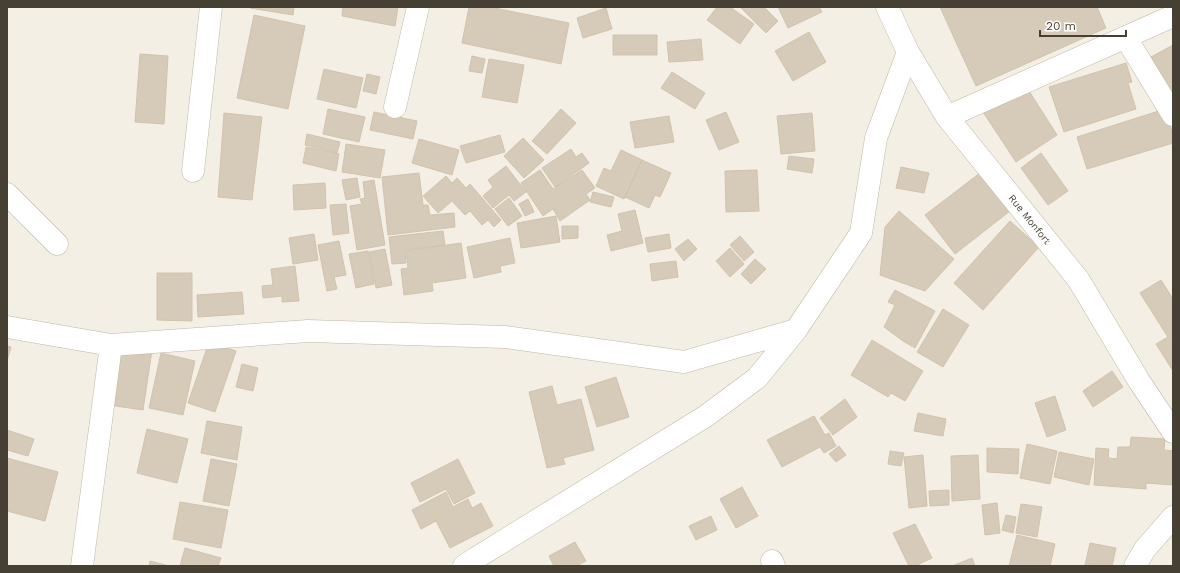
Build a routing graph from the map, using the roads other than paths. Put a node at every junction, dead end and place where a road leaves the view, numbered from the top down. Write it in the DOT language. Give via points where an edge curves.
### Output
graph roads {
  1 [pos="211,7"];
  2 [pos="418,7"];
  3 [pos="887,7"];
  4 [pos="1173,16"];
  5 [pos="1126,38"];
  6 [pos="908,52"];
  7 [pos="394,108"];
  8 [pos="1173,115"];
  9 [pos="947,117"];
  10 [pos="193,171"];
  11 [pos="7,194"];
  12 [pos="58,244"];
  13 [pos="7,327"];
  14 [pos="796,330"];
  15 [pos="111,345"];
  16 [pos="1173,432"];
  17 [pos="1173,517"];
  18 [pos="82,566"];
  19 [pos="464,566"];
  20 [pos="1135,566"];
  1 -- 10 [label="street"];
  2 -- 7 [label="street"];
  3 -- 6 [label="street, Rue Monfort"];
  4 -- 5 [label="street"];
  5 -- 8 [label="street"];
  5 -- 9 [label="street"];
  6 -- 9 [label="street, Rue Monfort"];
  6 -- 14 [label="street" via="876,138 861,234"];
  9 -- 16 [label="street, Rue Monfort" via="1078,279"];
  11 -- 12 [label="street"];
  13 -- 15 [label="street"];
  14 -- 15 [label="street" via="684,362 505,337 308,331"];
  14 -- 19 [label="street" via="757,378 706,416"];
  15 -- 18 [label="street"];
  17 -- 20 [label="street" via="1145,549"];
}
